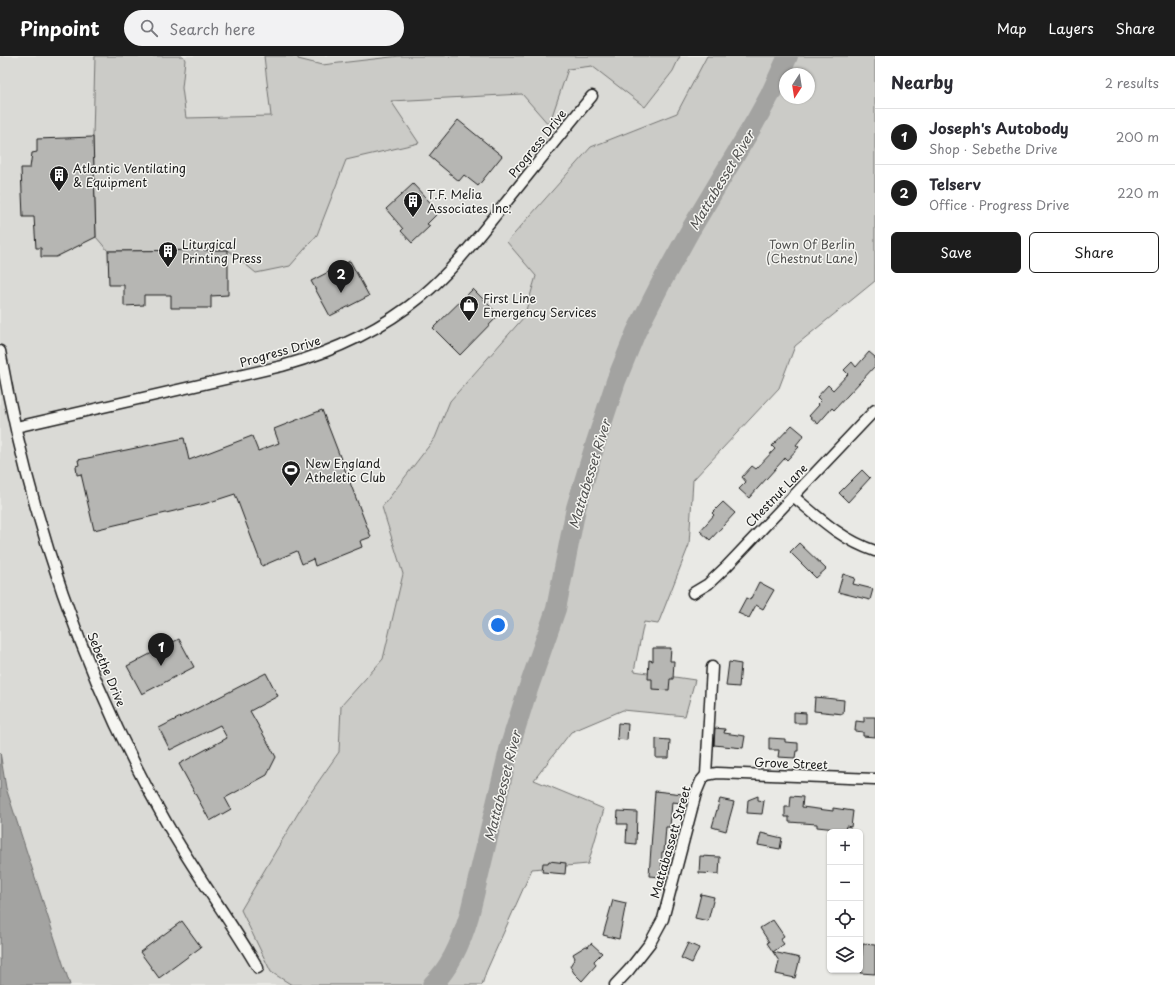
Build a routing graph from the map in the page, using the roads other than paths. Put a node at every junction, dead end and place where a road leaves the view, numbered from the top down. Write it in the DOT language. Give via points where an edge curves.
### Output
graph roads {
  1 [pos="592,96"];
  2 [pos="0,351"];
  3 [pos="875,410"];
  4 [pos="16,427"];
  5 [pos="793,496"];
  6 [pos="875,551"];
  7 [pos="693,593"];
  8 [pos="712,667"];
  9 [pos="706,775"];
  10 [pos="875,778"];
  11 [pos="258,968"];
  12 [pos="615,985"];
  1 -- 4 [label="street, Progress Drive" via="460,258 421,296 395,316 340,346 311,358"];
  2 -- 4 [label="street, Sebethe Drive"];
  3 -- 5 [label="street, Chestnut Lane"];
  4 -- 11 [label="street, Sebethe Drive" via="48,548 103,697 127,749 166,821"];
  5 -- 6 [label="street" via="843,537"];
  5 -- 7 [label="street, Chestnut Lane" via="726,567 708,584"];
  8 -- 9 [label="street, Mattabassett Street"];
  9 -- 10 [label="street, Grove Street" via="717,773"];
  9 -- 12 [label="street, Mattabassett Street" via="696,793 663,919 650,943"];
}
